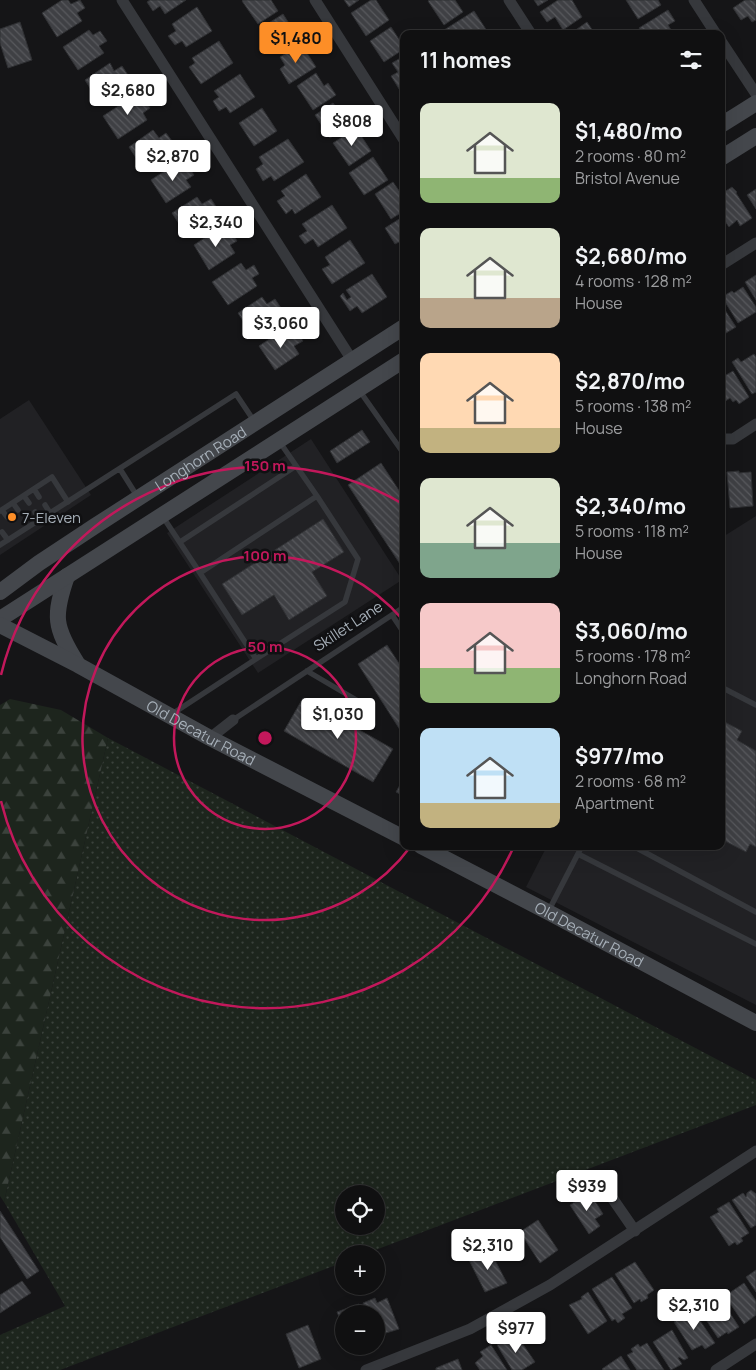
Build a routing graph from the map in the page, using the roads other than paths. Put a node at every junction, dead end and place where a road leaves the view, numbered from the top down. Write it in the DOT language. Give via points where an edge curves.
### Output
graph roads {
  1 [pos="122,0"];
  2 [pos="315,0"];
  3 [pos="509,0"];
  4 [pos="694,0"];
  5 [pos="528,30"];
  6 [pos="713,30"];
  7 [pos="725,47"];
  8 [pos="756,94"];
  9 [pos="756,103"];
  10 [pos="725,122"];
  11 [pos="400,134"];
  12 [pos="756,136"];
  13 [pos="725,155"];
  14 [pos="756,243"];
  15 [pos="725,262"];
  16 [pos="400,330"];
  17 [pos="352,360"];
  18 [pos="400,363"];
  19 [pos="359,390"];
  20 [pos="260,419"];
  21 [pos="756,424"];
  22 [pos="279,439"];
  23 [pos="725,439"];
  24 [pos="400,448"];
  25 [pos="296,466"];
  26 [pos="120,469"];
  27 [pos="34,489"];
  28 [pos="24,496"];
  29 [pos="316,496"];
  30 [pos="39,497"];
  31 [pos="138,498"];
  32 [pos="13,502"];
  33 [pos="68,502"];
  34 [pos="29,503"];
  35 [pos="45,505"];
  36 [pos="1,510"];
  37 [pos="18,510"];
  38 [pos="35,512"];
  39 [pos="50,513"];
  40 [pos="162,515"];
  41 [pos="7,517"];
  42 [pos="24,520"];
  43 [pos="40,520"];
  44 [pos="13,526"];
  45 [pos="29,527"];
  46 [pos="2,532"];
  47 [pos="18,534"];
  48 [pos="8,540"];
  49 [pos="180,542"];
  50 [pos="0,545"];
  51 [pos="200,572"];
  52 [pos="67,576"];
  53 [pos="0,592"];
  54 [pos="400,610"];
  55 [pos="392,615"];
  56 [pos="0,619"];
  57 [pos="0,624"];
  58 [pos="400,627"];
  59 [pos="256,659"];
  60 [pos="78,664"];
  61 [pos="307,671"];
  62 [pos="725,689"];
  63 [pos="756,706"];
  64 [pos="370,708"];
  65 [pos="170,715"];
  66 [pos="233,720"];
  67 [pos="210,738"];
  68 [pos="400,836"];
  69 [pos="429,850"];
  70 [pos="580,850"];
  71 [pos="640,850"];
  72 [pos="578,854"];
  73 [pos="548,912"];
  74 [pos="756,912"];
  75 [pos="756,944"];
  76 [pos="756,1023"];
  77 [pos="756,1151"];
  78 [pos="597,1176"];
  79 [pos="635,1231"];
  80 [pos="756,1344"];
  81 [pos="366,1370"];
  82 [pos="716,1370"];
  1 -- 17 [label="street"];
  2 -- 11 [label="street"];
  3 -- 5 [label="street"];
  4 -- 6 [label="street"];
  7 -- 8 [label="street"];
  9 -- 10 [label="main road"];
  12 -- 13 [label="main road"];
  14 -- 15 [label="street"];
  16 -- 17 [label="main road, Longhorn Road"];
  17 -- 20 [label="main road, Longhorn Road"];
  18 -- 19 [label="main road, Longhorn Road"];
  19 -- 22 [label="main road, Longhorn Road"];
  19 -- 24 [label="lane"];
  20 -- 22 [label="main road"];
  20 -- 26 [label="lane" via="236,394"];
  20 -- 31 [label="main road, Longhorn Road"];
  21 -- 23 [label="street" via="733,439"];
  22 -- 25 [label="lane"];
  22 -- 40 [label="main road, Longhorn Road"];
  25 -- 29 [label="lane"];
  25 -- 49 [label="lane"];
  26 -- 31 [label="lane"];
  26 -- 33 [label="lane"];
  27 -- 28 [label="lane"];
  27 -- 30 [label="lane"];
  27 -- 33 [label="lane" via="52,477"];
  28 -- 32 [label="lane"];
  28 -- 34 [label="lane"];
  29 -- 51 [label="lane"];
  29 -- 59 [label="lane" via="358,559 345,602"];
  31 -- 53 [label="main road, Longhorn Road"];
  32 -- 36 [label="lane"];
  32 -- 37 [label="lane"];
  33 -- 39 [label="lane"];
  35 -- 39 [label="lane"];
  36 -- 41 [label="lane"];
  38 -- 43 [label="lane"];
  39 -- 43 [label="lane"];
  40 -- 49 [label="lane"];
  40 -- 52 [label="main road, Longhorn Road"];
  42 -- 45 [label="lane"];
  43 -- 45 [label="lane"];
  44 -- 47 [label="lane"];
  45 -- 47 [label="lane"];
  46 -- 48 [label="lane"];
  47 -- 48 [label="lane"];
  48 -- 50 [label="lane"];
  49 -- 51 [label="lane"];
  51 -- 59 [label="lane"];
  52 -- 56 [label="main road, Longhorn Road"];
  52 -- 60 [label="main road" via="59,598 57,622 64,643"];
  54 -- 55 [label="lane, Skillet Lane"];
  55 -- 58 [label="lane"];
  55 -- 61 [label="lane, Skillet Lane"];
  57 -- 60 [label="main road, Old Decatur Road"];
  59 -- 65 [label="lane"];
  60 -- 65 [label="main road, Old Decatur Road"];
  61 -- 64 [label="lane"];
  61 -- 66 [label="lane, Skillet Lane"];
  62 -- 63 [label="lane"];
  65 -- 67 [label="main road, Old Decatur Road"];
  66 -- 67 [label="street, Skillet Lane"];
  67 -- 68 [label="main road, Old Decatur Road"];
  69 -- 73 [label="main road, Old Decatur Road"];
  70 -- 72 [label="lane"];
  71 -- 74 [label="lane"];
  72 -- 73 [label="lane"];
  72 -- 75 [label="lane"];
  73 -- 76 [label="main road, Old Decatur Road"];
  77 -- 79 [label="street"];
  78 -- 79 [label="street"];
  79 -- 81 [label="street" via="550,1286 470,1329"];
  80 -- 82 [label="street"];
}
